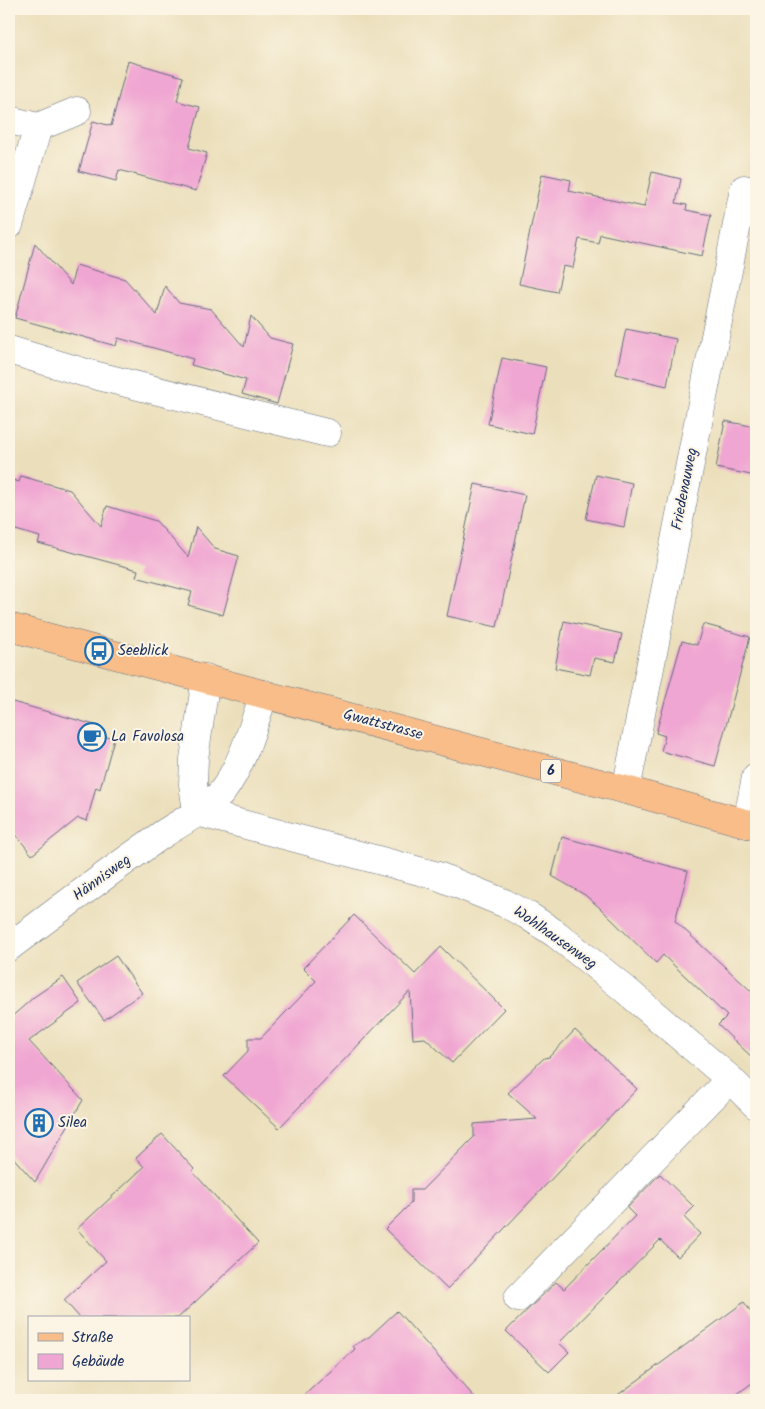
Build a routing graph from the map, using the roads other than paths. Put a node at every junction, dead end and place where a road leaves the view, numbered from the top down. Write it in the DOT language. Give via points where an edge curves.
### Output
graph roads {
  1 [pos="77,111"];
  2 [pos="9,120"];
  3 [pos="38,127"];
  4 [pos="744,188"];
  5 [pos="9,225"];
  6 [pos="9,350"];
  7 [pos="327,433"];
  8 [pos="9,627"];
  9 [pos="206,678"];
  10 [pos="264,694"];
  11 [pos="756,777"];
  12 [pos="626,790"];
  13 [pos="197,812"];
  14 [pos="752,825"];
  15 [pos="9,947"];
  16 [pos="730,1079"];
  17 [pos="756,1105"];
  18 [pos="518,1298"];
  1 -- 3 [label="street"];
  2 -- 3 [label="street"];
  3 -- 5 [label="street"];
  4 -- 12 [label="street, Friedenauweg"];
  6 -- 7 [label="street" via="86,373"];
  8 -- 9 [label="main road, Gwattstrasse / 6"];
  9 -- 10 [label="main road, Gwattstrasse / 6"];
  9 -- 13 [label="street" via="194,759"];
  10 -- 12 [label="main road, Gwattstrasse / 6"];
  10 -- 13 [label="street, Hännisweg" via="236,768 221,793"];
  11 -- 14 [label="street"];
  12 -- 14 [label="main road, Gwattstrasse / 6"];
  13 -- 15 [label="street, Hännisweg"];
  13 -- 16 [label="street, Wohlhausenweg" via="438,876 504,903 556,934"];
  16 -- 17 [label="street, Wohlhausenweg"];
  16 -- 18 [label="street"];
}
